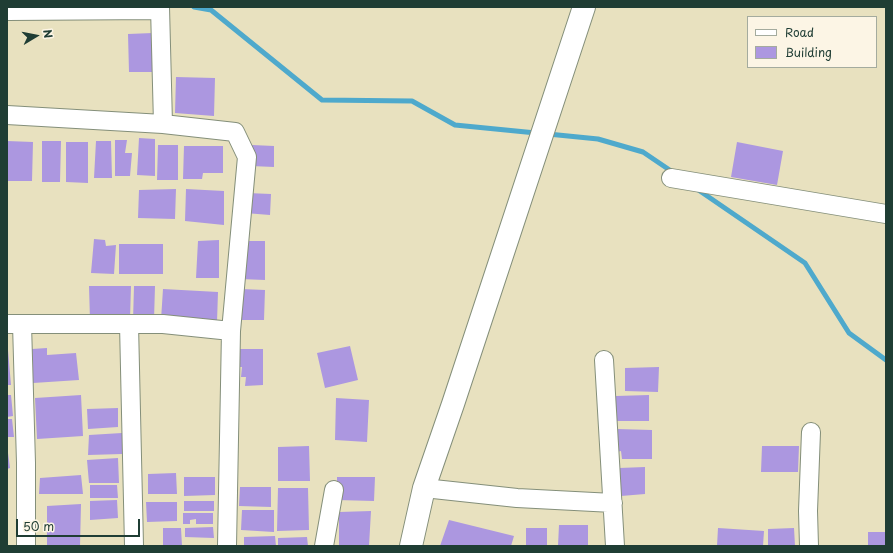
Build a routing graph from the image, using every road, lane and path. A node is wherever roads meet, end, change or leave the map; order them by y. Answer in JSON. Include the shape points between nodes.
{"nodes":[{"id":1,"x":584,"y":7,"type":"edge"},
{"id":2,"x":160,"y":9,"type":"edge"},
{"id":3,"x":7,"y":11,"type":"edge"},
{"id":4,"x":7,"y":115,"type":"edge"},
{"id":5,"x":163,"y":124,"type":"junction"},
{"id":6,"x":671,"y":178,"type":"dead end"},
{"id":7,"x":886,"y":214,"type":"edge"},
{"id":8,"x":15,"y":324,"type":"edge"},
{"id":9,"x":130,"y":324,"type":"junction"},
{"id":10,"x":231,"y":331,"type":"junction"},
{"id":11,"x":604,"y":360,"type":"dead end"},
{"id":12,"x":811,"y":432,"type":"dead end"},
{"id":13,"x":424,"y":488,"type":"junction"},
{"id":14,"x":334,"y":490,"type":"dead end"},
{"id":15,"x":613,"y":503,"type":"junction"},
{"id":16,"x":26,"y":546,"type":"edge"},
{"id":17,"x":134,"y":546,"type":"edge"},
{"id":18,"x":227,"y":546,"type":"edge"},
{"id":19,"x":324,"y":546,"type":"edge"},
{"id":20,"x":411,"y":546,"type":"edge"},
{"id":21,"x":615,"y":546,"type":"edge"},
{"id":22,"x":809,"y":546,"type":"edge"}],
"edges":[{"from":1,"to":13,"type":"street"},
{"from":2,"to":3,"type":"street"},
{"from":2,"to":5,"type":"street"},
{"from":4,"to":5,"type":"street"},
{"from":5,"to":10,"type":"street","via":[[235,132],[247,157]]},
{"from":6,"to":7,"type":"street"},
{"from":8,"to":9,"type":"street"},
{"from":8,"to":16,"type":"street","via":[[26,463]]},
{"from":9,"to":10,"type":"street","via":[[163,324]]},
{"from":9,"to":17,"type":"street"},
{"from":10,"to":18,"type":"street"},
{"from":11,"to":15,"type":"street"},
{"from":12,"to":22,"type":"street"},
{"from":13,"to":15,"type":"street","via":[[517,498]]},
{"from":13,"to":20,"type":"street"},
{"from":14,"to":19,"type":"street"},
{"from":15,"to":21,"type":"street"}]}
